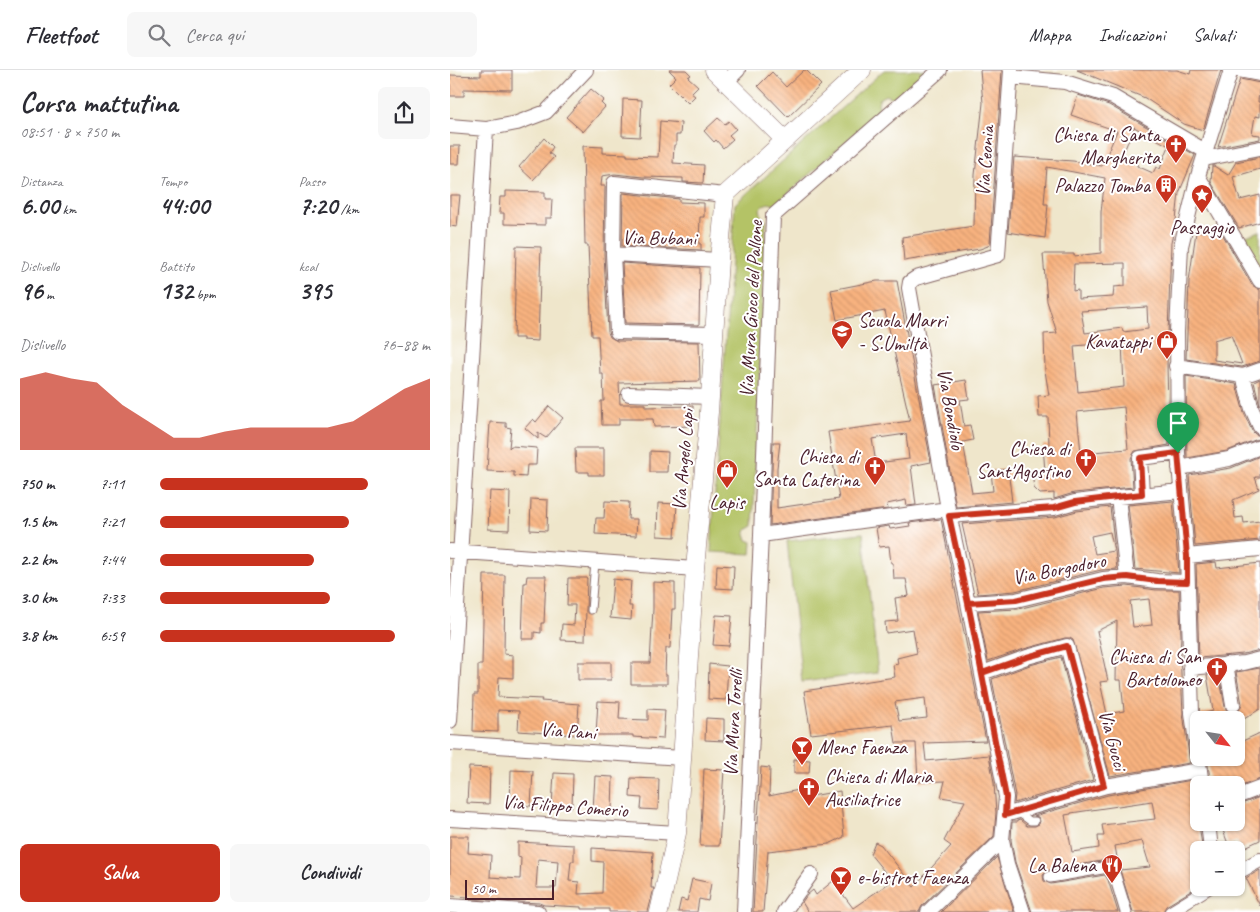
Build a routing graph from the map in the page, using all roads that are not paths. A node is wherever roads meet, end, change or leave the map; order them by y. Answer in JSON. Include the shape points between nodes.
{"nodes":[{"id":1,"x":586,"y":70,"type":"edge"},
{"id":2,"x":862,"y":70,"type":"edge"},
{"id":3,"x":940,"y":70,"type":"edge"},
{"id":4,"x":1231,"y":70,"type":"edge"},
{"id":5,"x":1239,"y":70,"type":"edge"},
{"id":6,"x":1011,"y":73,"type":"edge"},
{"id":7,"x":726,"y":74,"type":"edge"},
{"id":8,"x":1260,"y":74,"type":"edge"},
{"id":9,"x":450,"y":126,"type":"edge"},
{"id":10,"x":486,"y":129,"type":"junction"},
{"id":11,"x":785,"y":140,"type":"junction"},
{"id":12,"x":1260,"y":148,"type":"edge"},
{"id":13,"x":1204,"y":155,"type":"junction"},
{"id":14,"x":1198,"y":176,"type":"junction"},
{"id":15,"x":724,"y":195,"type":"junction"},
{"id":16,"x":613,"y":254,"type":"junction"},
{"id":17,"x":998,"y":255,"type":"joint"},
{"id":18,"x":719,"y":260,"type":"junction"},
{"id":19,"x":1260,"y":281,"type":"edge"},
{"id":20,"x":715,"y":334,"type":"junction"},
{"id":21,"x":1176,"y":366,"type":"junction"},
{"id":22,"x":1260,"y":370,"type":"edge"},
{"id":23,"x":1243,"y":376,"type":"junction"},
{"id":24,"x":629,"y":394,"type":"dead end"},
{"id":25,"x":710,"y":397,"type":"junction"},
{"id":26,"x":1260,"y":427,"type":"edge"},
{"id":27,"x":1260,"y":447,"type":"edge"},
{"id":28,"x":1178,"y":453,"type":"junction"},
{"id":29,"x":1179,"y":468,"type":"junction"},
{"id":30,"x":1181,"y":491,"type":"junction"},
{"id":31,"x":1142,"y":494,"type":"junction"},
{"id":32,"x":1118,"y":497,"type":"junction"},
{"id":33,"x":949,"y":512,"type":"junction"},
{"id":34,"x":761,"y":535,"type":"junction"},
{"id":35,"x":1260,"y":549,"type":"edge"},
{"id":36,"x":455,"y":551,"type":"edge"},
{"id":37,"x":1187,"y":556,"type":"junction"},
{"id":38,"x":595,"y":562,"type":"junction"},
{"id":39,"x":695,"y":569,"type":"junction"},
{"id":40,"x":1127,"y":577,"type":"junction"},
{"id":41,"x":1187,"y":582,"type":"junction"},
{"id":42,"x":968,"y":603,"type":"junction"},
{"id":43,"x":591,"y":610,"type":"dead end"},
{"id":44,"x":1260,"y":659,"type":"edge"},
{"id":45,"x":1226,"y":664,"type":"junction"},
{"id":46,"x":1190,"y":668,"type":"junction"},
{"id":47,"x":982,"y":673,"type":"junction"},
{"id":48,"x":1234,"y":705,"type":"dead end"},
{"id":49,"x":450,"y":721,"type":"edge"},
{"id":50,"x":450,"y":743,"type":"edge"},
{"id":51,"x":682,"y":758,"type":"junction"},
{"id":52,"x":1200,"y":770,"type":"junction"},
{"id":53,"x":1201,"y":776,"type":"edge"},
{"id":54,"x":1104,"y":786,"type":"junction"},
{"id":55,"x":1260,"y":788,"type":"edge"},
{"id":56,"x":1245,"y":794,"type":"edge"},
{"id":57,"x":1011,"y":813,"type":"junction"},
{"id":58,"x":450,"y":819,"type":"edge"},
{"id":59,"x":1035,"y":821,"type":"dead end"},
{"id":60,"x":677,"y":833,"type":"junction"},
{"id":61,"x":1002,"y":840,"type":"junction"},
{"id":62,"x":1260,"y":860,"type":"edge"},
{"id":63,"x":1245,"y":868,"type":"edge"},
{"id":64,"x":811,"y":874,"type":"dead end"},
{"id":65,"x":1050,"y":877,"type":"dead end"},
{"id":66,"x":1196,"y":896,"type":"edge"},
{"id":67,"x":450,"y":906,"type":"edge"},
{"id":68,"x":538,"y":912,"type":"edge"},
{"id":69,"x":659,"y":912,"type":"edge"},
{"id":70,"x":744,"y":912,"type":"edge"},
{"id":71,"x":784,"y":912,"type":"edge"},
{"id":72,"x":928,"y":912,"type":"edge"},
{"id":73,"x":1023,"y":912,"type":"edge"},
{"id":74,"x":1126,"y":912,"type":"edge"},
{"id":75,"x":1170,"y":912,"type":"edge"}],
"edges":[{"from":1,"to":10,"type":"street","via":[[546,112],[517,123]]},
{"from":2,"to":11,"type":"street"},
{"from":3,"to":34,"type":"street","name":"Via Mura Gioco del Pallone","via":[[773,216]]},
{"from":4,"to":13,"type":"street"},
{"from":5,"to":8,"type":"street"},
{"from":6,"to":13,"type":"street","via":[[1065,82],[1113,97]]},
{"from":6,"to":17,"type":"street","name":"Via Ceonia"},
{"from":7,"to":11,"type":"street"},
{"from":9,"to":10,"type":"street"},
{"from":10,"to":36,"type":"street"},
{"from":11,"to":15,"type":"street"},
{"from":12,"to":13,"type":"street"},
{"from":13,"to":14,"type":"street"},
{"from":14,"to":19,"type":"street"},
{"from":14,"to":21,"type":"street","via":[[1181,246]]},
{"from":15,"to":16,"type":"street","via":[[614,183]]},
{"from":15,"to":18,"type":"street","name":"Via Angelo Lapi"},
{"from":16,"to":18,"type":"street","name":"Via Bubani"},
{"from":16,"to":20,"type":"street","name":"Via Bubani","via":[[617,332]]},
{"from":17,"to":33,"type":"street","name":"Via Bondiolo","via":[[910,282]]},
{"from":18,"to":20,"type":"street","name":"Via Angelo Lapi"},
{"from":20,"to":25,"type":"street","name":"Via Angelo Lapi"},
{"from":21,"to":23,"type":"street"},
{"from":21,"to":28,"type":"street"},
{"from":22,"to":23,"type":"street"},
{"from":23,"to":26,"type":"street"},
{"from":24,"to":25,"type":"street"},
{"from":25,"to":39,"type":"street","name":"Via Angelo Lapi"},
{"from":27,"to":29,"type":"street","via":[[1229,459]]},
{"from":28,"to":29,"type":"street"},
{"from":28,"to":31,"type":"street","via":[[1140,458]]},
{"from":29,"to":30,"type":"street"},
{"from":30,"to":31,"type":"street"},
{"from":30,"to":37,"type":"street"},
{"from":31,"to":32,"type":"street"},
{"from":32,"to":33,"type":"street","via":[[1054,508]]},
{"from":32,"to":40,"type":"street"},
{"from":33,"to":34,"type":"street"},
{"from":33,"to":42,"type":"street","name":"Via Bondiolo"},
{"from":34,"to":70,"type":"street","name":"Via Mura Torelli"},
{"from":35,"to":37,"type":"street"},
{"from":36,"to":38,"type":"street"},
{"from":36,"to":49,"type":"street"},
{"from":37,"to":41,"type":"street"},
{"from":38,"to":39,"type":"street"},
{"from":38,"to":43,"type":"lane"},
{"from":39,"to":51,"type":"street","name":"Via Angelo Lapi"},
{"from":40,"to":41,"type":"street","name":"Via Borgodoro"},
{"from":40,"to":42,"type":"street","name":"Via Borgodoro","via":[[1103,579],[1016,600]]},
{"from":41,"to":46,"type":"street"},
{"from":42,"to":47,"type":"street","name":"Via Bondiolo"},
{"from":44,"to":45,"type":"street"},
{"from":45,"to":46,"type":"street"},
{"from":45,"to":48,"type":"street"},
{"from":46,"to":52,"type":"street"},
{"from":47,"to":54,"type":"street","name":"Via Gucci","via":[[1067,646]]},
{"from":47,"to":57,"type":"street","name":"Via Bondiolo"},
{"from":50,"to":51,"type":"street","name":"Via Pani"},
{"from":51,"to":60,"type":"street","name":"Via Angelo Lapi"},
{"from":52,"to":53,"type":"street"},
{"from":52,"to":54,"type":"street"},
{"from":54,"to":57,"type":"street"},
{"from":55,"to":56,"type":"street"},
{"from":57,"to":59,"type":"lane"},
{"from":57,"to":61,"type":"street","name":"Via Bondiolo"},
{"from":58,"to":60,"type":"street","name":"Via Filippo Comerio"},
{"from":60,"to":69,"type":"street","name":"Via Angelo Lapi"},
{"from":61,"to":72,"type":"street"},
{"from":61,"to":73,"type":"street","name":"Via Bondiolo"},
{"from":62,"to":63,"type":"street"},
{"from":64,"to":71,"type":"street"},
{"from":65,"to":74,"type":"street","via":[[1108,867],[1115,876]]},
{"from":66,"to":75,"type":"street"},
{"from":67,"to":68,"type":"street"}]}
